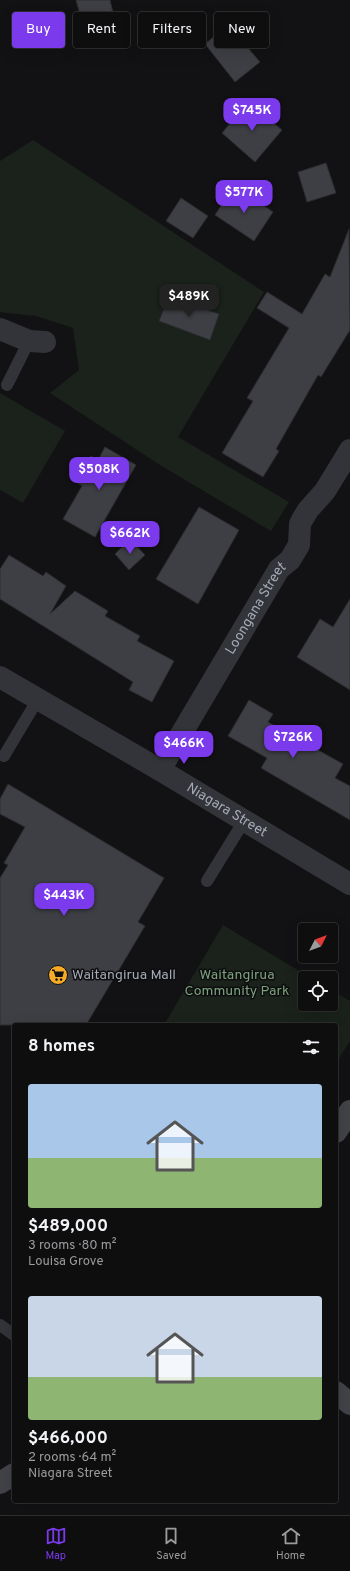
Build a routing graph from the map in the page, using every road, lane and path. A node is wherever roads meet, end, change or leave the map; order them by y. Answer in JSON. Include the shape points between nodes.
{"nodes":[{"id":1,"x":0,"y":328,"type":"edge"},
{"id":2,"x":37,"y":341,"type":"joint"},
{"id":3,"x":7,"y":385,"type":"dead end"},
{"id":4,"x":350,"y":450,"type":"edge"},
{"id":5,"x":0,"y":677,"type":"edge"},
{"id":6,"x":38,"y":699,"type":"junction"},
{"id":7,"x":4,"y":756,"type":"dead end"},
{"id":8,"x":160,"y":770,"type":"junction"},
{"id":9,"x":244,"y":821,"type":"junction"},
{"id":10,"x":207,"y":881,"type":"dead end"},
{"id":11,"x":350,"y":884,"type":"edge"},
{"id":12,"x":350,"y":1111,"type":"edge"},
{"id":13,"x":338,"y":1129,"type":"edge"},
{"id":14,"x":0,"y":1325,"type":"edge"},
{"id":15,"x":12,"y":1334,"type":"edge"},
{"id":16,"x":338,"y":1394,"type":"edge"},
{"id":17,"x":350,"y":1404,"type":"edge"},
{"id":18,"x":12,"y":1475,"type":"edge"},
{"id":19,"x":0,"y":1483,"type":"edge"}],
"edges":[{"from":1,"to":2,"type":"street"},
{"from":2,"to":3,"type":"lane"},
{"from":4,"to":8,"type":"street","name":"Loongana Street","via":[[326,491],[305,515],[300,524],[299,545],[290,560],[279,569]]},
{"from":5,"to":6,"type":"street","name":"Niagara Street"},
{"from":6,"to":7,"type":"lane"},
{"from":6,"to":8,"type":"street","name":"Niagara Street"},
{"from":8,"to":9,"type":"street","name":"Niagara Street"},
{"from":9,"to":10,"type":"lane"},
{"from":9,"to":11,"type":"street","name":"Niagara Street"},
{"from":12,"to":13,"type":"main road"},
{"from":14,"to":15,"type":"lane"},
{"from":16,"to":17,"type":"main road"},
{"from":18,"to":19,"type":"main road"}]}
